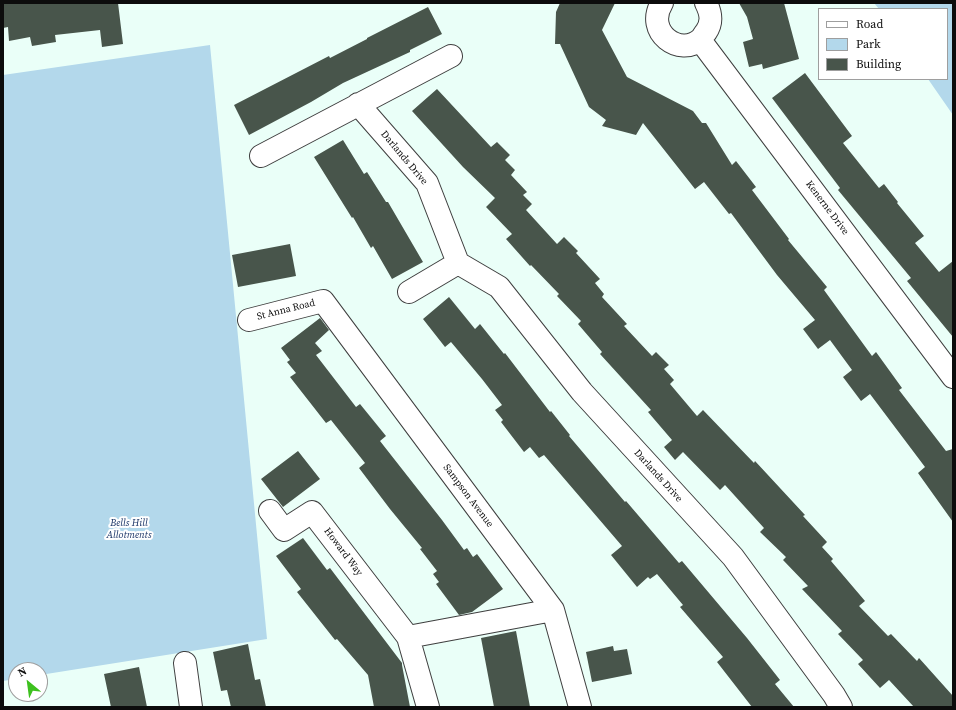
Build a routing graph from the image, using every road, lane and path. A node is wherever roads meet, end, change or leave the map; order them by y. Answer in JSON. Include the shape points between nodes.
{"nodes":[{"id":1,"x":662,"y":3,"type":"edge"},
{"id":2,"x":706,"y":3,"type":"edge"},
{"id":3,"x":700,"y":40,"type":"junction"},
{"id":4,"x":451,"y":56,"type":"dead end"},
{"id":5,"x":358,"y":104,"type":"junction"},
{"id":6,"x":260,"y":156,"type":"dead end"},
{"id":7,"x":458,"y":263,"type":"junction"},
{"id":8,"x":409,"y":292,"type":"dead end"},
{"id":9,"x":323,"y":301,"type":"joint"},
{"id":10,"x":249,"y":320,"type":"dead end"},
{"id":11,"x":953,"y":377,"type":"edge"},
{"id":12,"x":270,"y":510,"type":"dead end"},
{"id":13,"x":553,"y":610,"type":"junction"},
{"id":14,"x":408,"y":637,"type":"junction"},
{"id":15,"x":185,"y":663,"type":"dead end"},
{"id":16,"x":191,"y":707,"type":"edge"},
{"id":17,"x":428,"y":707,"type":"edge"},
{"id":18,"x":580,"y":707,"type":"edge"},
{"id":19,"x":841,"y":707,"type":"edge"}],
"edges":[{"from":1,"to":3,"type":"street","via":[[657,17],[658,27],[669,42],[689,45]]},
{"from":2,"to":3,"type":"street","via":[[711,18],[709,27]]},
{"from":3,"to":11,"type":"street","name":"Kenerne Drive"},
{"from":4,"to":5,"type":"street"},
{"from":5,"to":6,"type":"street"},
{"from":5,"to":7,"type":"street","name":"Darlands Drive","via":[[427,183]]},
{"from":7,"to":8,"type":"street"},
{"from":7,"to":19,"type":"street","name":"Darlands Drive","via":[[499,287],[582,392],[732,557]]},
{"from":9,"to":10,"type":"street","name":"St Anna Road"},
{"from":9,"to":13,"type":"street","name":"Sampson Avenue"},
{"from":12,"to":14,"type":"street","name":"Howard Way","via":[[284,530],[312,512]]},
{"from":13,"to":14,"type":"street"},
{"from":13,"to":18,"type":"street","name":"Sampson Avenue"},
{"from":14,"to":17,"type":"street","name":"Howard Way"},
{"from":15,"to":16,"type":"street"}]}
